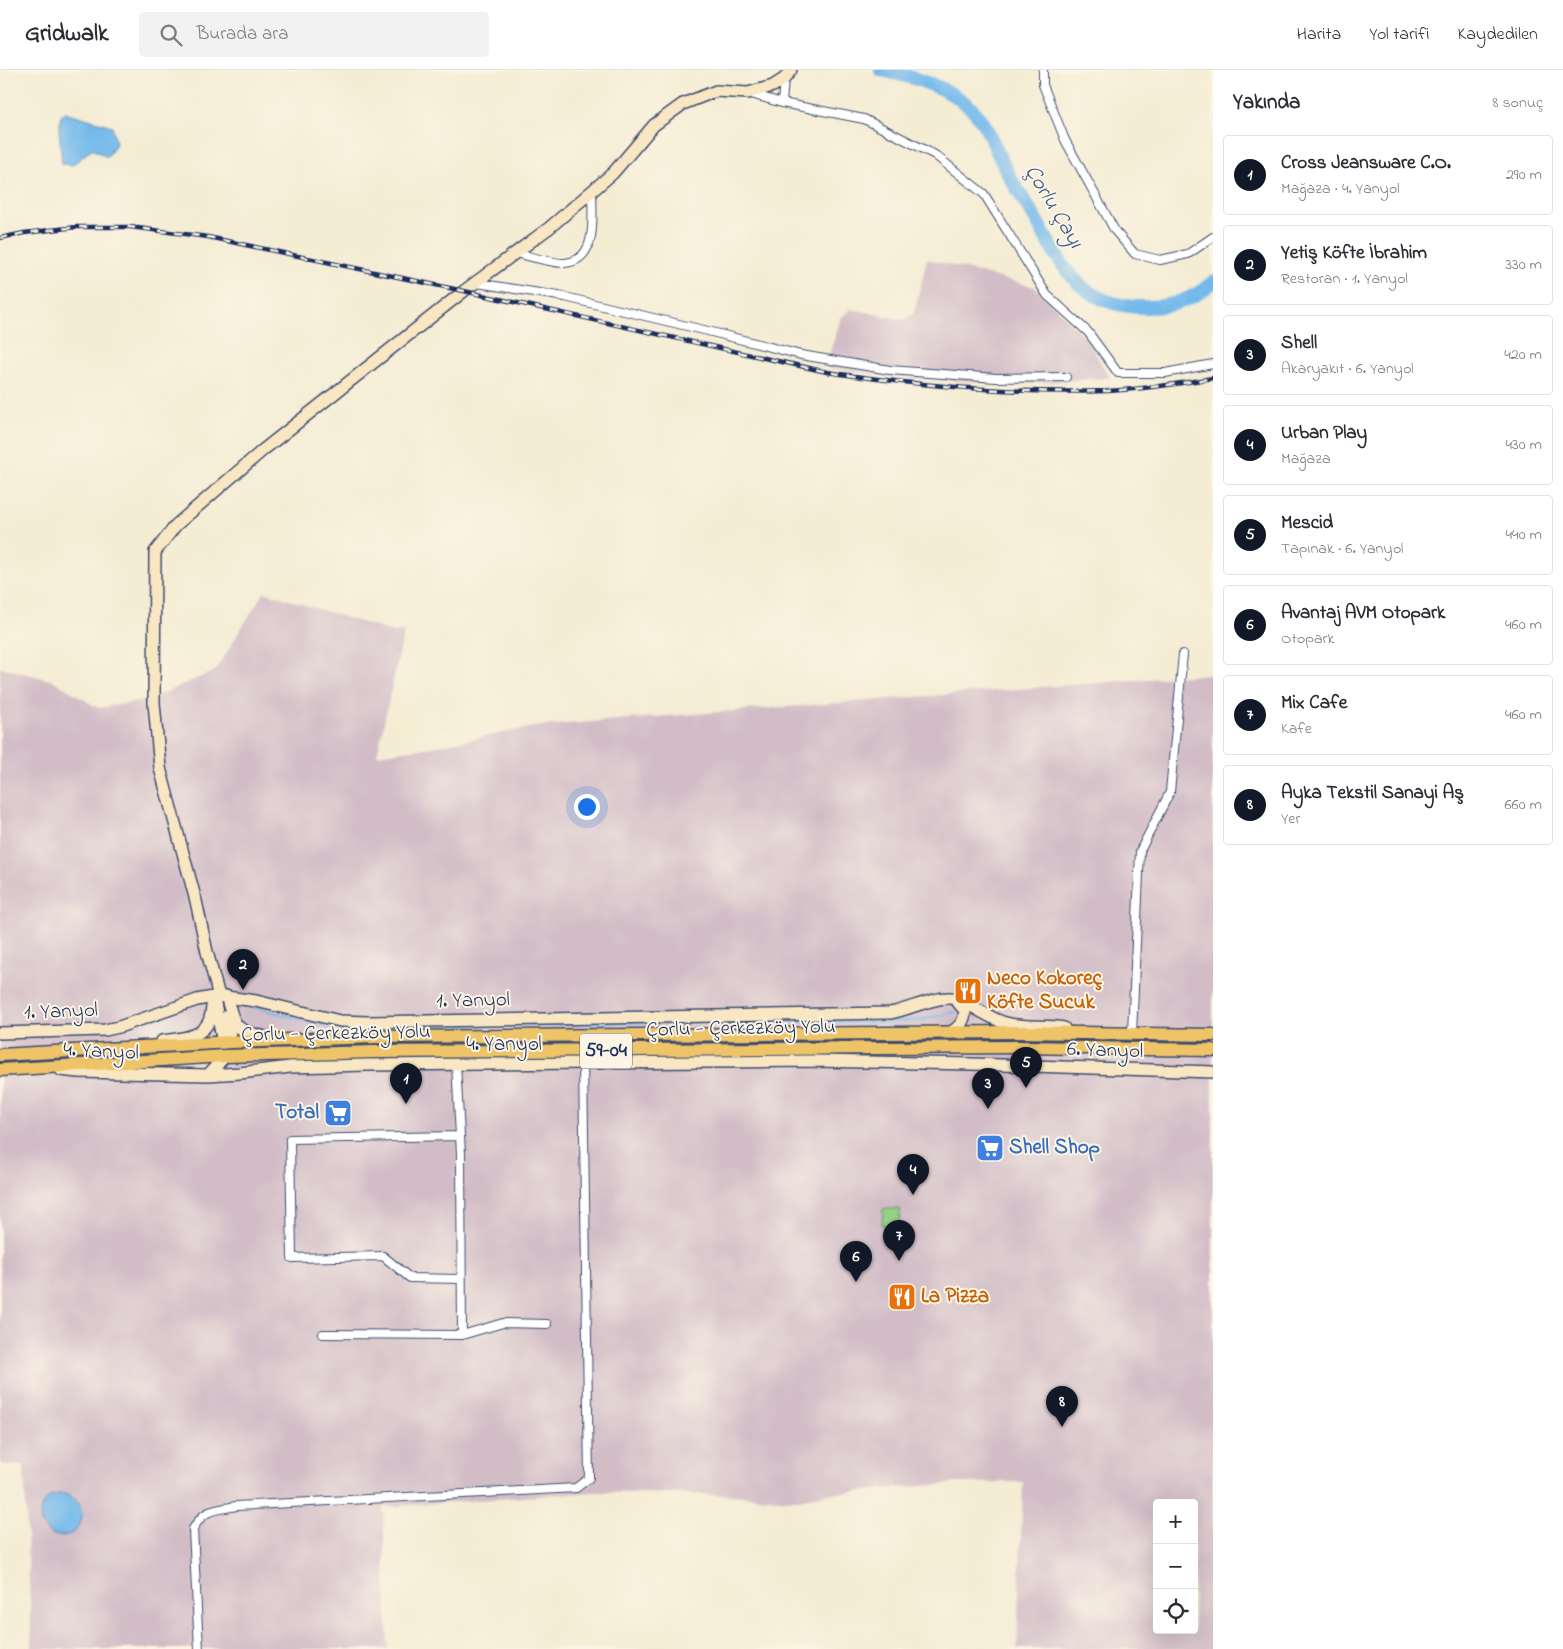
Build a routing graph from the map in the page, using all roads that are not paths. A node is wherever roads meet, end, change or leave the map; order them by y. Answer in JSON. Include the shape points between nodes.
{"nodes":[{"id":1,"x":1043,"y":70,"type":"edge"},
{"id":2,"x":788,"y":74,"type":"edge"},
{"id":3,"x":748,"y":93,"type":"junction"},
{"id":4,"x":782,"y":103,"type":"junction"},
{"id":5,"x":592,"y":191,"type":"junction"},
{"id":6,"x":1213,"y":237,"type":"edge"},
{"id":7,"x":516,"y":253,"type":"junction"},
{"id":8,"x":477,"y":283,"type":"junction"},
{"id":9,"x":1213,"y":364,"type":"edge"},
{"id":10,"x":1066,"y":377,"type":"dead end"},
{"id":11,"x":1183,"y":654,"type":"dead end"},
{"id":12,"x":220,"y":996,"type":"junction"},
{"id":13,"x":953,"y":998,"type":"junction"},
{"id":14,"x":0,"y":1034,"type":"edge"},
{"id":15,"x":950,"y":1034,"type":"junction"},
{"id":16,"x":1090,"y":1034,"type":"junction"},
{"id":17,"x":1132,"y":1034,"type":"junction"},
{"id":18,"x":1213,"y":1036,"type":"edge"},
{"id":19,"x":283,"y":1041,"type":"junction"},
{"id":20,"x":227,"y":1043,"type":"junction"},
{"id":21,"x":143,"y":1048,"type":"junction"},
{"id":22,"x":828,"y":1049,"type":"junction"},
{"id":23,"x":1213,"y":1050,"type":"edge"},
{"id":24,"x":0,"y":1055,"type":"edge"},
{"id":25,"x":225,"y":1056,"type":"junction"},
{"id":26,"x":250,"y":1056,"type":"junction"},
{"id":27,"x":905,"y":1062,"type":"junction"},
{"id":28,"x":583,"y":1063,"type":"junction"},
{"id":29,"x":456,"y":1064,"type":"junction"},
{"id":30,"x":290,"y":1067,"type":"junction"},
{"id":31,"x":45,"y":1068,"type":"junction"},
{"id":32,"x":0,"y":1070,"type":"edge"},
{"id":33,"x":1213,"y":1072,"type":"edge"},
{"id":34,"x":208,"y":1075,"type":"junction"},
{"id":35,"x":460,"y":1136,"type":"junction"},
{"id":36,"x":461,"y":1279,"type":"junction"},
{"id":37,"x":547,"y":1324,"type":"dead end"},
{"id":38,"x":323,"y":1334,"type":"dead end"},
{"id":39,"x":462,"y":1334,"type":"junction"},
{"id":40,"x":199,"y":1649,"type":"edge"}],
"edges":[{"from":1,"to":6,"type":"street","via":[[1043,85],[1065,140],[1114,231],[1134,254],[1160,260],[1188,254]]},
{"from":2,"to":3,"type":"main road","via":[[774,86]]},
{"from":2,"to":4,"type":"street"},
{"from":3,"to":4,"type":"street"},
{"from":3,"to":5,"type":"main road","via":[[716,91],[683,104],[654,125],[613,173]]},
{"from":4,"to":9,"type":"street","via":[[864,119],[935,155],[984,194],[1047,294],[1088,332],[1118,373],[1165,373]]},
{"from":5,"to":7,"type":"main road"},
{"from":5,"to":7,"type":"street","via":[[590,244],[579,259],[565,263]]},
{"from":7,"to":8,"type":"main road"},
{"from":8,"to":10,"type":"street","via":[[565,297],[801,355],[890,370],[996,378]]},
{"from":8,"to":12,"type":"main road","via":[[263,450],[176,525],[155,552],[154,703],[160,768]]},
{"from":11,"to":17,"type":"street","via":[[1170,792],[1140,851]]},
{"from":12,"to":13,"type":"main road","name":"1. Yanyol","via":[[340,1021],[368,1022],[890,1013]]},
{"from":12,"to":14,"type":"main road","name":"1. Yanyol","via":[[196,1000],[105,1030]]},
{"from":12,"to":19,"type":"main road","via":[[242,1031]]},
{"from":12,"to":20,"type":"main road"},
{"from":12,"to":21,"type":"main road","via":[[200,1032]]},
{"from":13,"to":15,"type":"main road","via":[[963,1006],[965,1016]]},
{"from":13,"to":16,"type":"main road","via":[[1006,1023],[1057,1027]]},
{"from":15,"to":16,"type":"main road","name":"Çorlu - Çerkezköy Yolu","number":"59-04"},
{"from":15,"to":19,"type":"main road","name":"Çorlu - Çerkezköy Yolu","number":"59-04","via":[[375,1037]]},
{"from":16,"to":17,"type":"main road","name":"Çorlu - Çerkezköy Yolu","number":"59-04"},
{"from":17,"to":18,"type":"main road","name":"Çorlu - Çerkezköy Yolu","number":"59-04"},
{"from":19,"to":20,"type":"main road","name":"Çorlu - Çerkezköy Yolu","number":"59-04"},
{"from":20,"to":21,"type":"main road","name":"Çorlu - Çerkezköy Yolu","number":"59-04"},
{"from":20,"to":25,"type":"main road"},
{"from":21,"to":24,"type":"main road","name":"Çorlu - Çerkezköy Yolu","number":"59-04"},
{"from":22,"to":23,"type":"main road","name":"Çorlu - Çerkezköy Yolu","number":"59-04"},
{"from":22,"to":26,"type":"main road","name":"Çorlu - Çerkezköy Yolu","number":"59-04"},
{"from":22,"to":27,"type":"main road"},
{"from":25,"to":26,"type":"main road","name":"Çorlu - Çerkezköy Yolu","number":"59-04"},
{"from":25,"to":31,"type":"main road","name":"Çorlu - Çerkezköy Yolu","number":"59-04"},
{"from":25,"to":34,"type":"main road"},
{"from":26,"to":30,"type":"main road","via":[[275,1066]]},
{"from":27,"to":28,"type":"main road","name":"4. Yanyol"},
{"from":27,"to":33,"type":"main road","name":"6. Yanyol"},
{"from":28,"to":29,"type":"main road","name":"4. Yanyol"},
{"from":28,"to":40,"type":"street","via":[[589,1478],[576,1488],[241,1506],[208,1512],[200,1517],[193,1529]]},
{"from":29,"to":30,"type":"main road","name":"4. Yanyol"},
{"from":29,"to":35,"type":"street"},
{"from":30,"to":34,"type":"main road","name":"4. Yanyol"},
{"from":31,"to":32,"type":"main road","name":"Çorlu - Çerkezköy Yolu","number":"59-04"},
{"from":31,"to":34,"type":"main road","name":"4. Yanyol","via":[[78,1072]]},
{"from":35,"to":36,"type":"street"},
{"from":35,"to":36,"type":"street","via":[[290,1139],[292,1258],[383,1256],[410,1278]]},
{"from":36,"to":39,"type":"street"},
{"from":37,"to":39,"type":"street","via":[[503,1323]]},
{"from":38,"to":39,"type":"street"}]}
